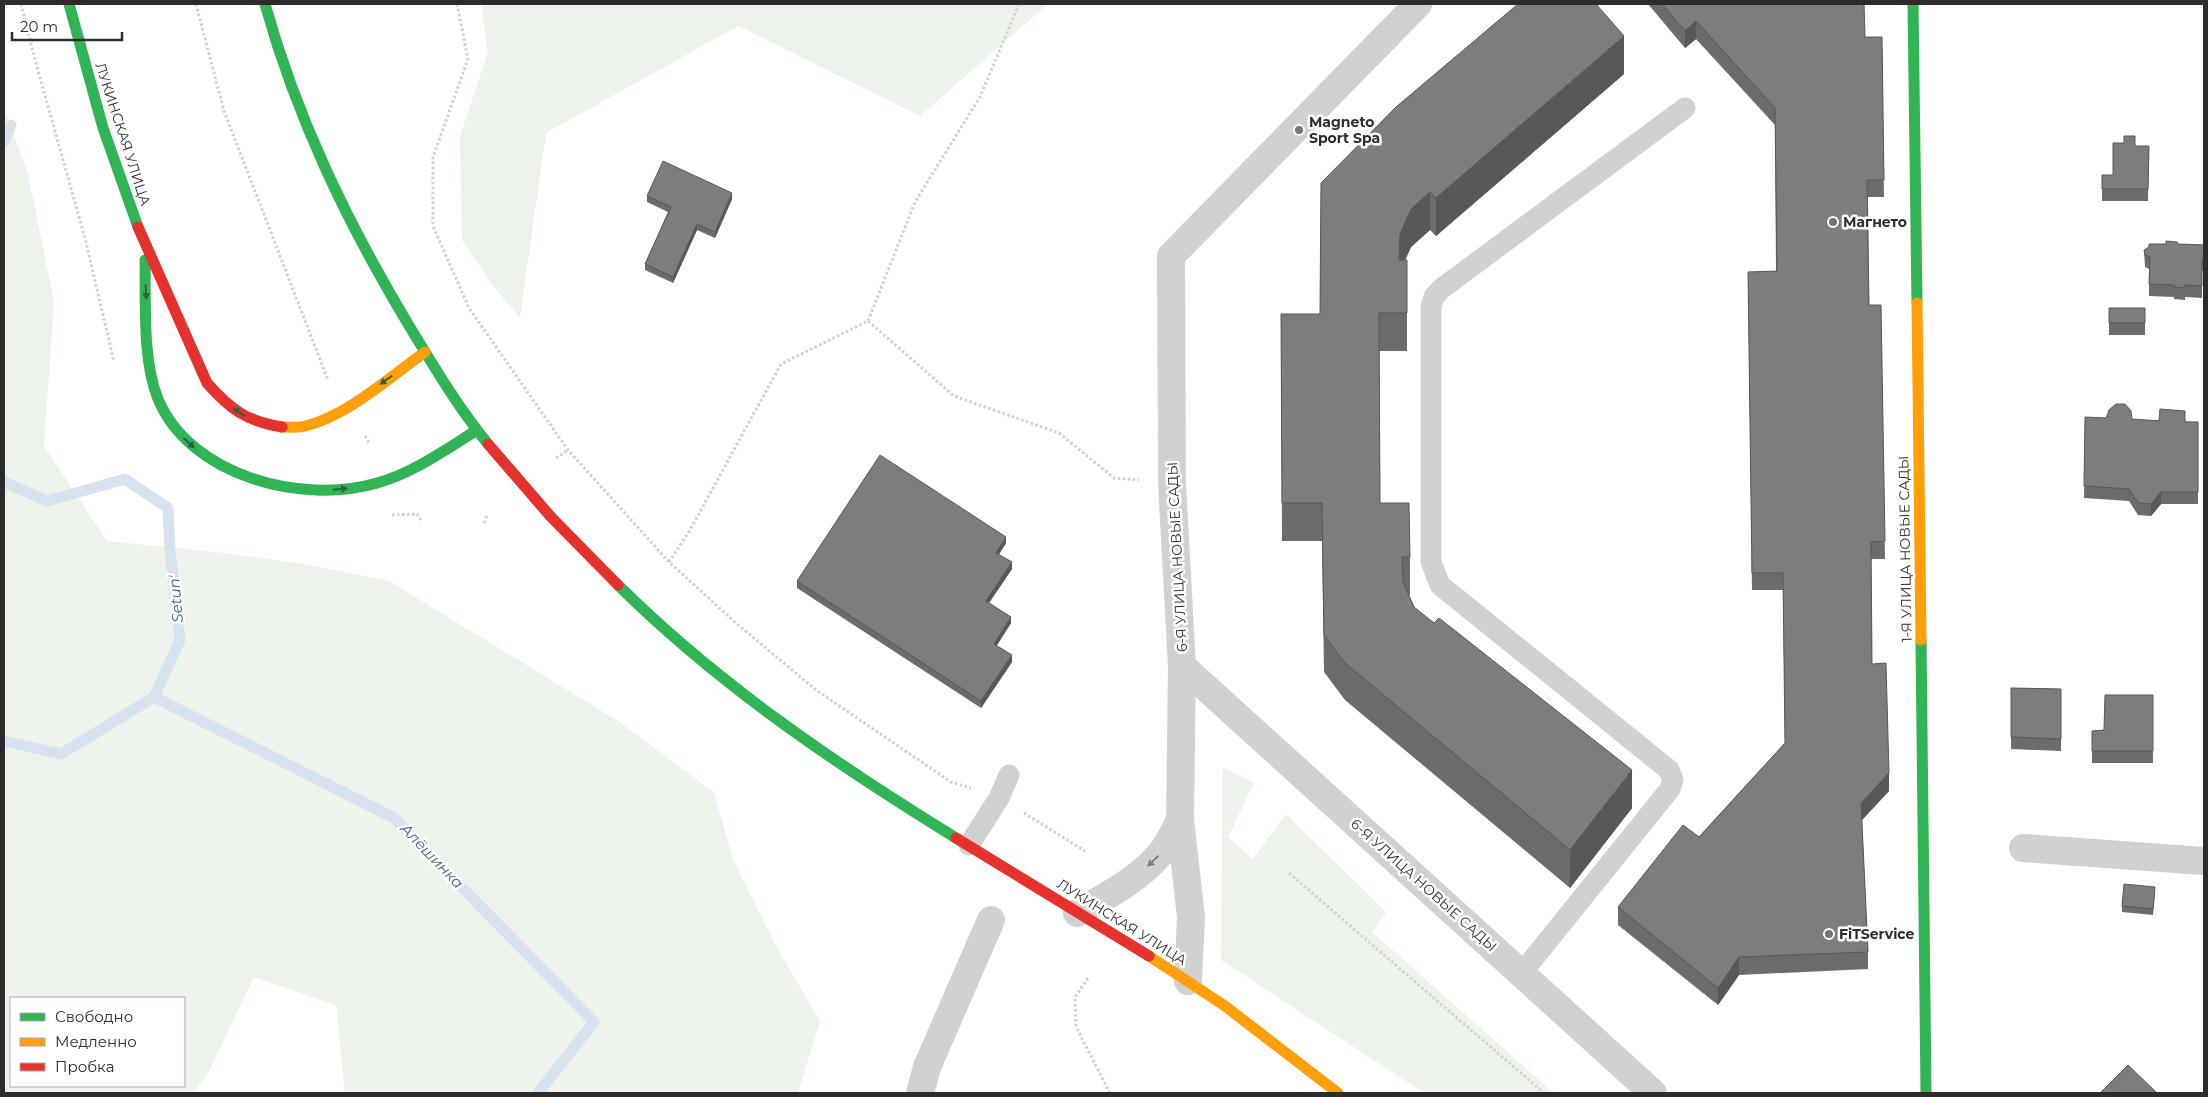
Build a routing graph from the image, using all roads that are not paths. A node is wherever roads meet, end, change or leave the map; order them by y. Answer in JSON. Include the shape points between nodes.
{"nodes":[{"id":1,"x":69,"y":4,"type":"edge"},
{"id":2,"x":265,"y":4,"type":"edge"},
{"id":3,"x":1418,"y":4,"type":"edge"},
{"id":4,"x":1913,"y":4,"type":"edge"},
{"id":5,"x":1685,"y":108,"type":"dead end"},
{"id":6,"x":144,"y":244,"type":"junction"},
{"id":7,"x":425,"y":352,"type":"junction"},
{"id":8,"x":477,"y":430,"type":"junction"},
{"id":9,"x":1182,"y":666,"type":"junction"},
{"id":10,"x":1009,"y":774,"type":"dead end"},
{"id":11,"x":1180,"y":820,"type":"junction"},
{"id":12,"x":968,"y":845,"type":"junction"},
{"id":13,"x":2023,"y":848,"type":"dead end"},
{"id":14,"x":2204,"y":860,"type":"edge"},
{"id":15,"x":1077,"y":913,"type":"junction"},
{"id":16,"x":991,"y":920,"type":"dead end"},
{"id":17,"x":1521,"y":974,"type":"junction"},
{"id":18,"x":1188,"y":981,"type":"junction"},
{"id":19,"x":920,"y":1093,"type":"edge"},
{"id":20,"x":1338,"y":1093,"type":"edge"},
{"id":21,"x":1653,"y":1093,"type":"edge"},
{"id":22,"x":1926,"y":1093,"type":"edge"}],
"edges":[{"from":1,"to":6,"type":"street","name":"ЛУКИНСКАЯ УЛИЦА","via":[[103,128]]},
{"from":2,"to":7,"type":"street","name":"ЛУКИНСКАЯ УЛИЦА","via":[[285,75],[338,203]]},
{"from":3,"to":9,"type":"street","name":"6-Я УЛИЦА НОВЫЕ САДЫ","via":[[1171,256],[1172,484]]},
{"from":4,"to":22,"type":"street","name":"1-Я УЛИЦА НОВЫЕ САДЫ"},
{"from":5,"to":17,"type":"lane","via":[[1441,289],[1431,307],[1431,562],[1440,585],[1669,770],[1673,780],[1670,789]]},
{"from":7,"to":6,"type":"street","name":"ЛУКИНСКАЯ УЛИЦА","one_way":true,"via":[[347,408],[322,421],[303,426],[264,424],[224,402],[207,383]]},
{"from":6,"to":8,"type":"street","name":"ЛУКИНСКАЯ УЛИЦА","one_way":true,"via":[[150,375],[169,422],[208,459],[258,480],[290,488],[318,491],[363,487],[429,460]]},
{"from":7,"to":8,"type":"street","name":"ЛУКИНСКАЯ УЛИЦА"},
{"from":8,"to":12,"type":"street","name":"ЛУКИНСКАЯ УЛИЦА","via":[[569,536],[628,597],[732,686],[880,790]]},
{"from":9,"to":11,"type":"street"},
{"from":9,"to":17,"type":"street","name":"6-Я УЛИЦА НОВЫЕ САДЫ"},
{"from":10,"to":12,"type":"lane","via":[[999,798]]},
{"from":11,"to":15,"type":"street","one_way":true,"via":[[1161,853],[1148,866]]},
{"from":11,"to":18,"type":"street","via":[[1191,918]]},
{"from":12,"to":15,"type":"street","name":"ЛУКИНСКАЯ УЛИЦА"},
{"from":13,"to":14,"type":"street"},
{"from":15,"to":18,"type":"street","name":"ЛУКИНСКАЯ УЛИЦА"},
{"from":16,"to":19,"type":"street","via":[[927,1067]]},
{"from":17,"to":21,"type":"street","name":"6-Я УЛИЦА НОВЫЕ САДЫ"},
{"from":18,"to":20,"type":"street","name":"ЛУКИНСКАЯ УЛИЦА"}]}
